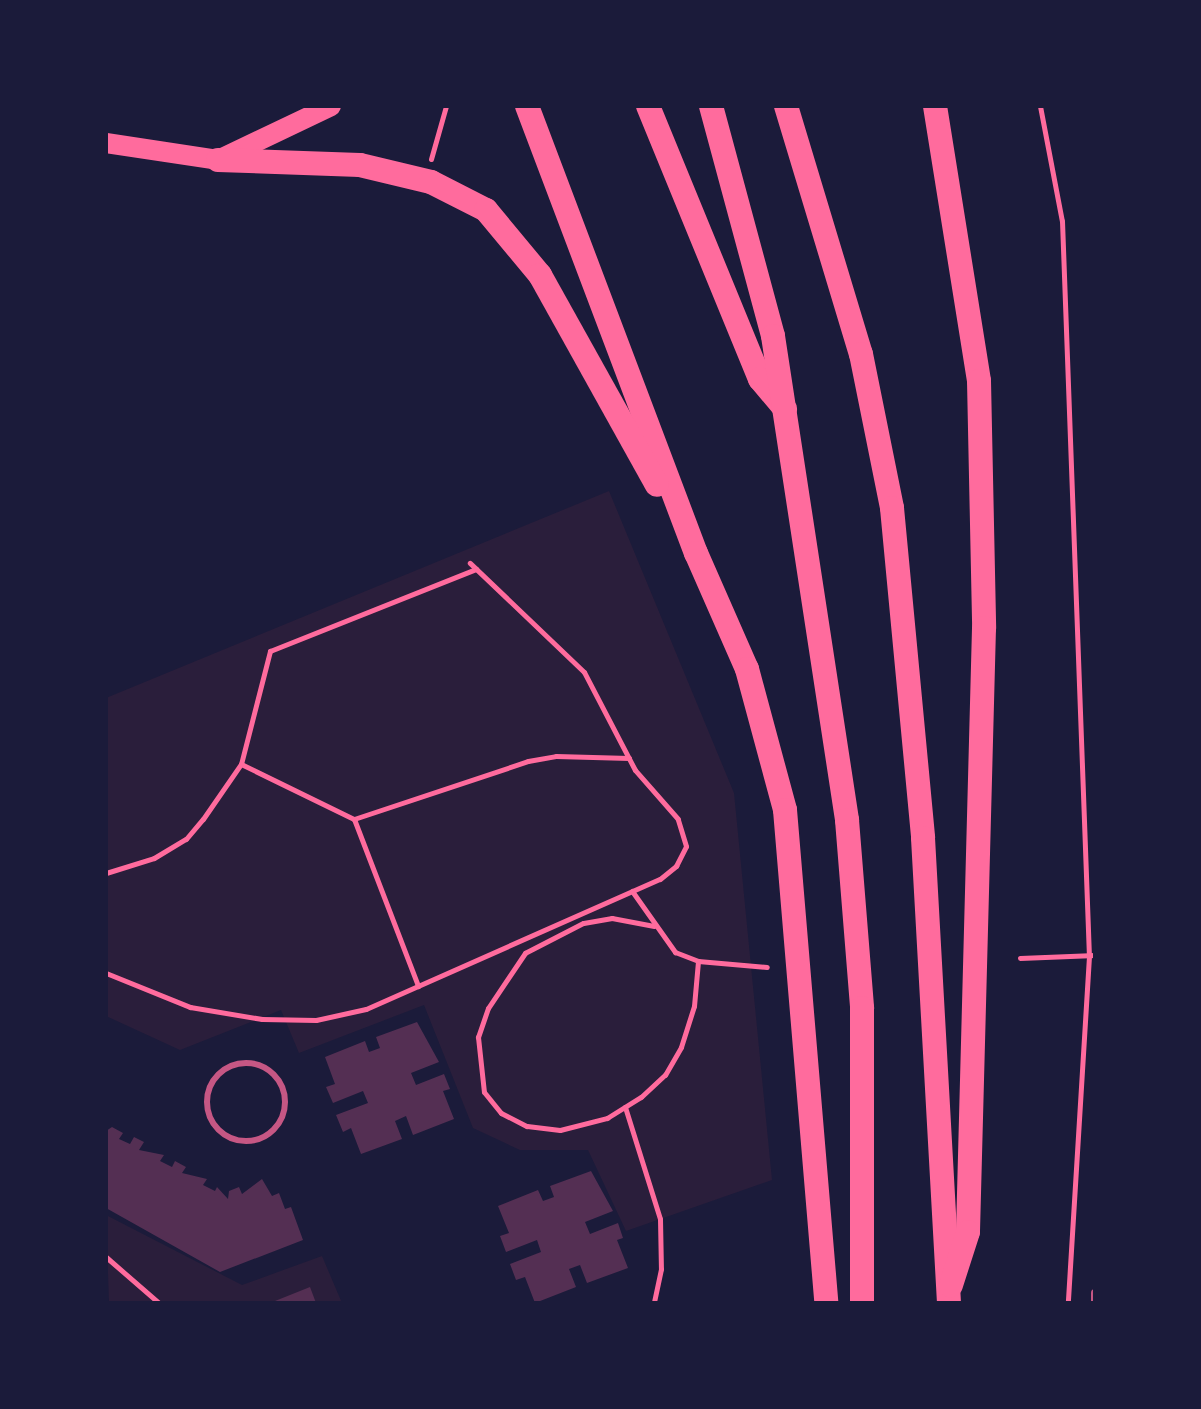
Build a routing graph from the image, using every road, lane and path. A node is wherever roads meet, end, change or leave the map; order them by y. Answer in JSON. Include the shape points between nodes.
{"nodes":[{"id":1,"x":331,"y":106,"type":"edge"},
{"id":2,"x":446,"y":106,"type":"edge"},
{"id":3,"x":527,"y":106,"type":"edge"},
{"id":4,"x":648,"y":106,"type":"edge"},
{"id":5,"x":711,"y":106,"type":"edge"},
{"id":6,"x":786,"y":106,"type":"edge"},
{"id":7,"x":935,"y":106,"type":"edge"},
{"id":8,"x":1040,"y":106,"type":"edge"},
{"id":9,"x":106,"y":143,"type":"edge"},
{"id":10,"x":218,"y":160,"type":"junction"},
{"id":11,"x":425,"y":180,"type":"junction"},
{"id":12,"x":786,"y":410,"type":"junction"},
{"id":13,"x":696,"y":553,"type":"junction"},
{"id":14,"x":470,"y":563,"type":"dead end"},
{"id":15,"x":477,"y":569,"type":"junction"},
{"id":16,"x":629,"y":758,"type":"junction"},
{"id":17,"x":241,"y":764,"type":"junction"},
{"id":18,"x":354,"y":819,"type":"junction"},
{"id":19,"x":106,"y":873,"type":"edge"},
{"id":20,"x":632,"y":891,"type":"junction"},
{"id":21,"x":654,"y":926,"type":"junction"},
{"id":22,"x":1092,"y":956,"type":"edge"},
{"id":23,"x":1020,"y":958,"type":"dead end"},
{"id":24,"x":698,"y":961,"type":"junction"},
{"id":25,"x":767,"y":967,"type":"dead end"},
{"id":26,"x":106,"y":973,"type":"edge"},
{"id":27,"x":418,"y":986,"type":"junction"},
{"id":28,"x":207,"y":1099,"type":"joint"},
{"id":29,"x":625,"y":1107,"type":"junction"},
{"id":30,"x":106,"y":1257,"type":"edge"},
{"id":31,"x":1095,"y":1293,"type":"edge"},
{"id":32,"x":948,"y":1297,"type":"edge"},
{"id":33,"x":159,"y":1303,"type":"edge"},
{"id":34,"x":654,"y":1303,"type":"edge"},
{"id":35,"x":826,"y":1303,"type":"edge"},
{"id":36,"x":862,"y":1303,"type":"edge"},
{"id":37,"x":1068,"y":1303,"type":"edge"},
{"id":38,"x":1095,"y":1303,"type":"edge"}],
"edges":[{"from":1,"to":10,"type":"main road"},
{"from":2,"to":11,"type":"path"},
{"from":3,"to":13,"type":"highway"},
{"from":4,"to":12,"type":"highway","via":[[760,379]]},
{"from":5,"to":12,"type":"highway","via":[[769,322]]},
{"from":6,"to":32,"type":"highway","via":[[861,354],[892,508],[923,838],[928,1006]]},
{"from":7,"to":32,"type":"highway","via":[[979,381],[984,628],[968,1232]]},
{"from":8,"to":22,"type":"path","via":[[1062,221]]},
{"from":9,"to":10,"type":"main road"},
{"from":10,"to":11,"type":"highway","via":[[360,165]]},
{"from":11,"to":13,"type":"highway","via":[[486,210],[523,249]]},
{"from":12,"to":36,"type":"highway","via":[[847,820],[862,1008]]},
{"from":13,"to":35,"type":"highway","via":[[747,669],[785,810]]},
{"from":14,"to":15,"type":"path"},
{"from":15,"to":16,"type":"path","via":[[584,672]]},
{"from":15,"to":17,"type":"path","via":[[270,651]]},
{"from":16,"to":18,"type":"path","via":[[556,756],[528,761]]},
{"from":16,"to":20,"type":"path","via":[[678,819],[686,846],[676,866]]},
{"from":17,"to":18,"type":"path"},
{"from":17,"to":19,"type":"path","via":[[186,839],[154,858]]},
{"from":18,"to":27,"type":"path"},
{"from":20,"to":21,"type":"path"},
{"from":20,"to":27,"type":"path"},
{"from":21,"to":24,"type":"path","via":[[675,952]]},
{"from":21,"to":29,"type":"path","via":[[612,918],[550,937],[525,953],[504,981],[478,1037],[484,1092],[501,1113],[527,1126],[560,1130]]},
{"from":22,"to":23,"type":"path"},
{"from":22,"to":37,"type":"path"},
{"from":24,"to":25,"type":"path"},
{"from":24,"to":29,"type":"path","via":[[694,1006],[681,1047],[665,1075]]},
{"from":26,"to":27,"type":"path","via":[[190,1007],[262,1019],[316,1020],[366,1009]]},
{"from":28,"to":28,"type":"lane","via":[[220,1072],[249,1063],[276,1076],[285,1105],[271,1132],[242,1141],[216,1127]]},
{"from":29,"to":34,"type":"path","via":[[660,1219],[661,1269]]},
{"from":30,"to":33,"type":"path"},
{"from":31,"to":38,"type":"street"}]}
